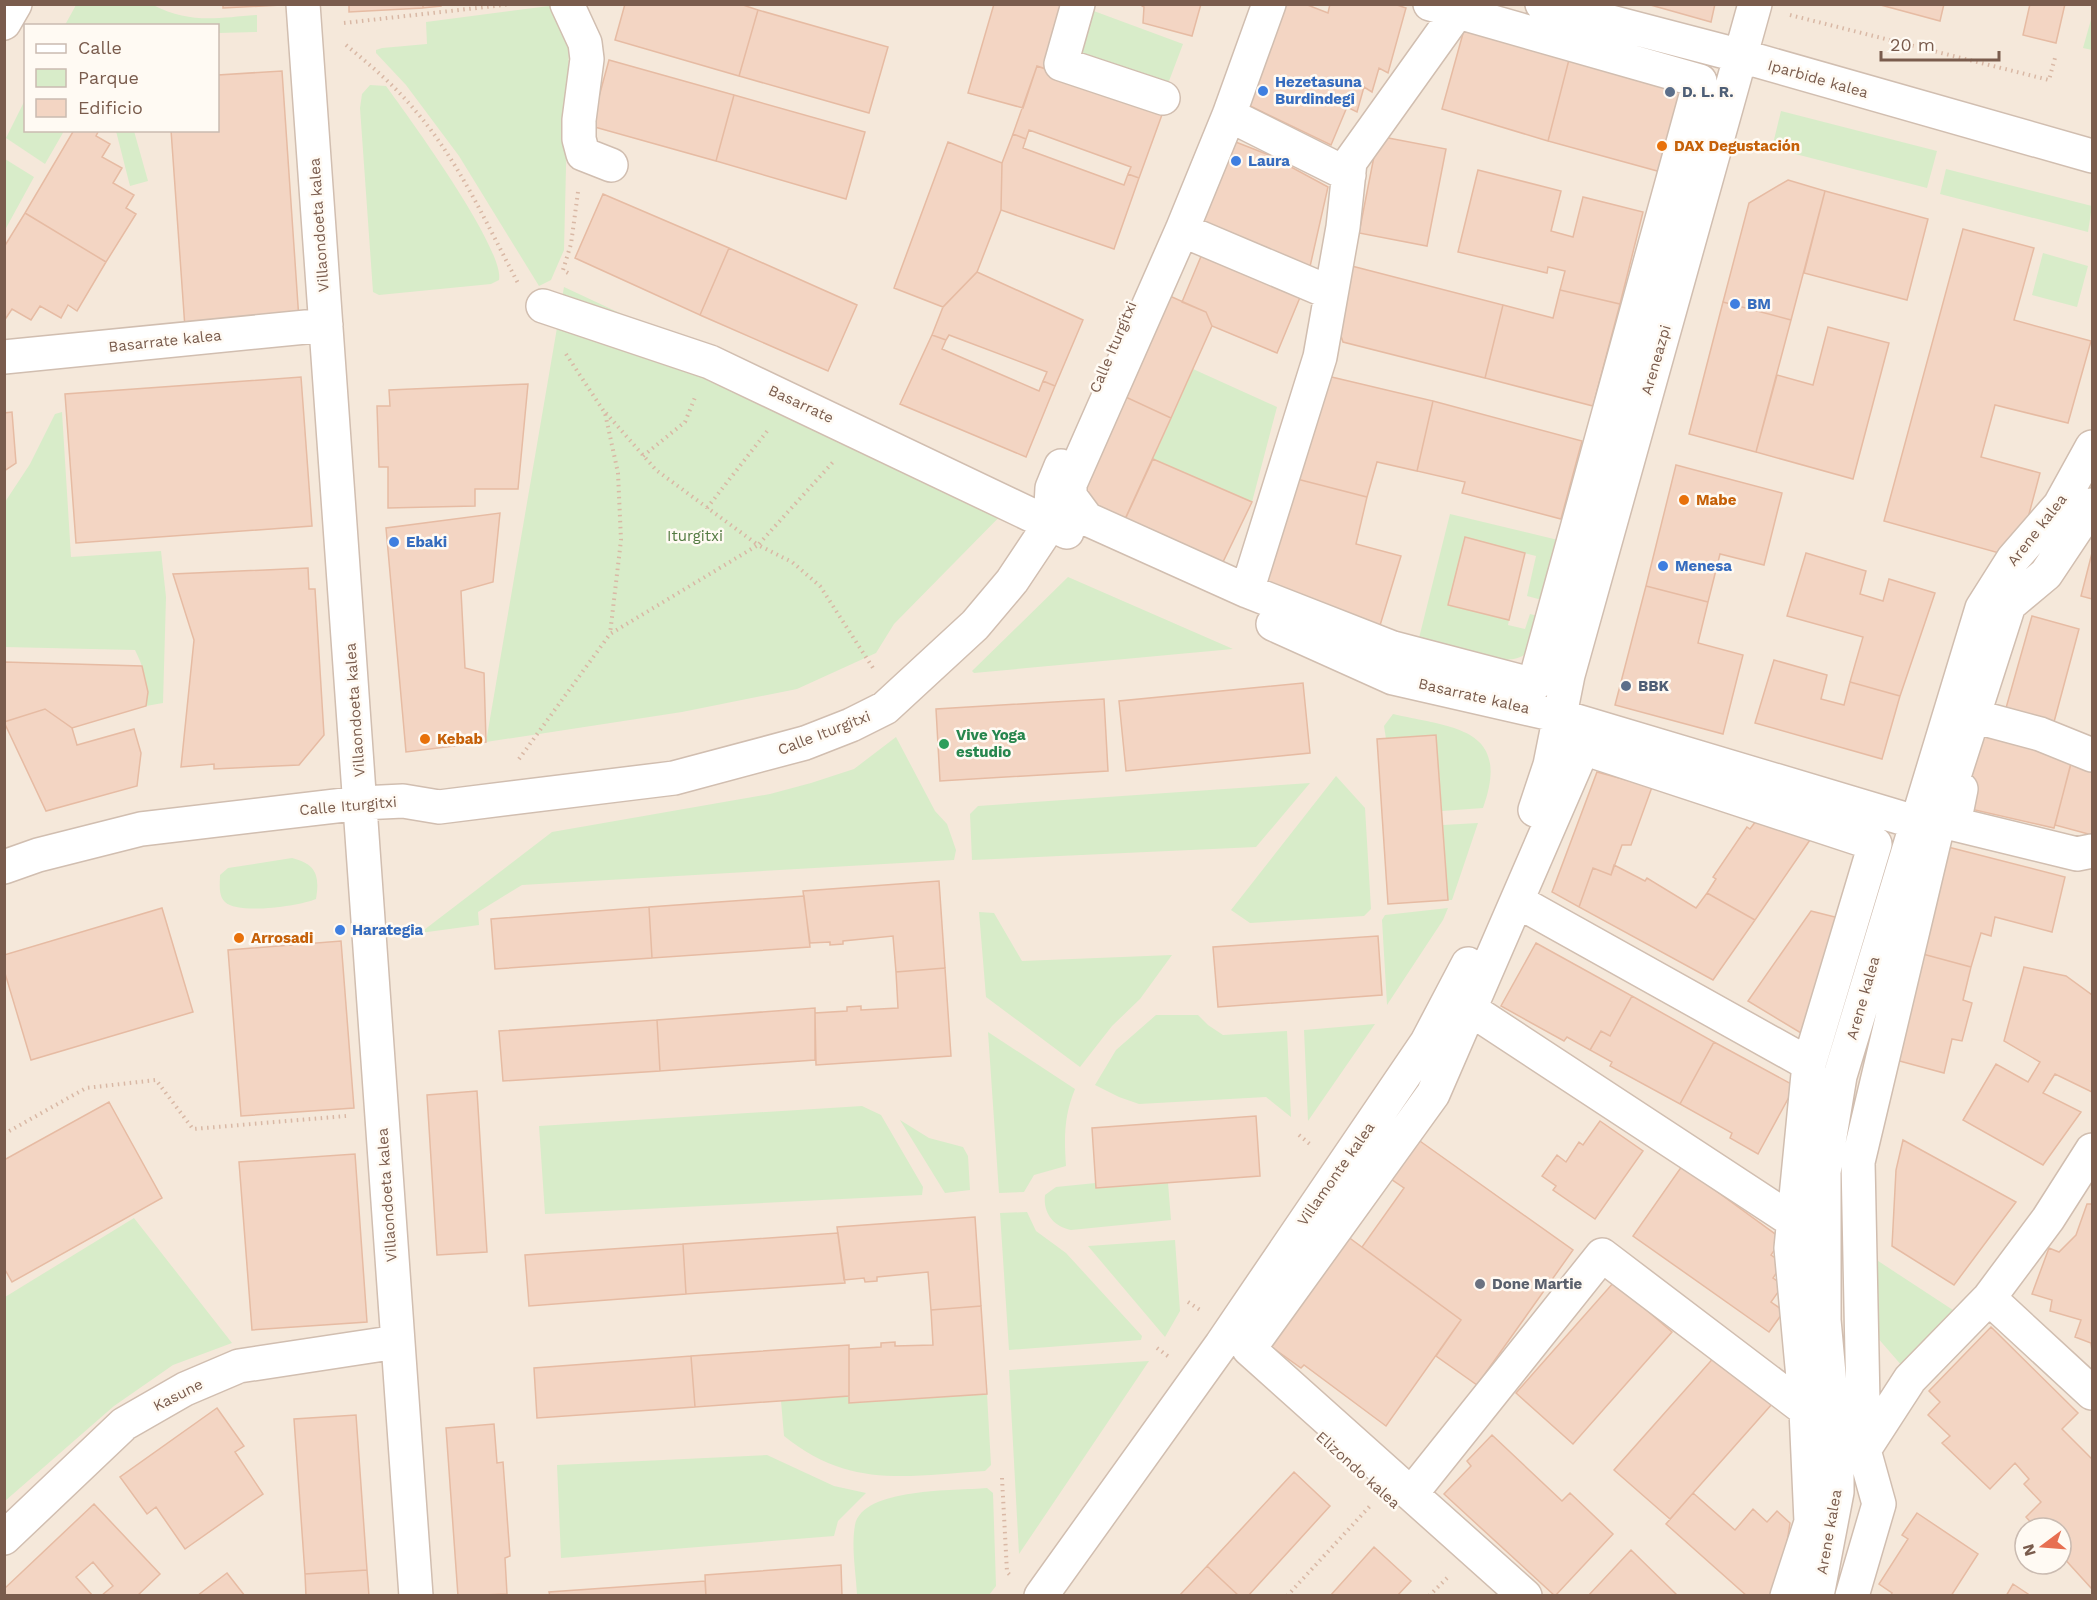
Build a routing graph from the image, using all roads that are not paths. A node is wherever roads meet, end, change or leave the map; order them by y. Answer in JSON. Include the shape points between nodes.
{"nodes":[{"id":1,"x":303,"y":4,"type":"edge"},
{"id":2,"x":567,"y":4,"type":"edge"},
{"id":3,"x":1078,"y":4,"type":"edge"},
{"id":4,"x":1247,"y":4,"type":"edge"},
{"id":5,"x":1269,"y":4,"type":"edge"},
{"id":6,"x":1542,"y":4,"type":"edge"},
{"id":7,"x":1755,"y":4,"type":"edge"},
{"id":8,"x":1444,"y":8,"type":"edge"},
{"id":9,"x":1741,"y":56,"type":"junction"},
{"id":10,"x":1163,"y":99,"type":"dead end"},
{"id":11,"x":1228,"y":115,"type":"junction"},
{"id":12,"x":2092,"y":156,"type":"edge"},
{"id":13,"x":597,"y":160,"type":"road end"},
{"id":14,"x":1349,"y":175,"type":"junction"},
{"id":15,"x":1182,"y":230,"type":"junction"},
{"id":16,"x":1331,"y":293,"type":"junction"},
{"id":17,"x":543,"y":306,"type":"dead end"},
{"id":18,"x":326,"y":325,"type":"junction"},
{"id":19,"x":4,"y":357,"type":"edge"},
{"id":20,"x":2092,"y":447,"type":"edge"},
{"id":21,"x":2092,"y":505,"type":"edge"},
{"id":22,"x":1050,"y":524,"type":"junction"},
{"id":23,"x":1247,"y":591,"type":"junction"},
{"id":24,"x":1560,"y":716,"type":"junction"},
{"id":25,"x":1973,"y":716,"type":"junction"},
{"id":26,"x":2092,"y":755,"type":"edge"},
{"id":27,"x":361,"y":803,"type":"junction"},
{"id":28,"x":1915,"y":822,"type":"junction"},
{"id":29,"x":2092,"y":851,"type":"edge"},
{"id":30,"x":4,"y":867,"type":"edge"},
{"id":31,"x":1517,"y":901,"type":"junction"},
{"id":32,"x":1470,"y":1009,"type":"junction"},
{"id":33,"x":1809,"y":1064,"type":"junction"},
{"id":34,"x":2092,"y":1150,"type":"edge"},
{"id":35,"x":1793,"y":1221,"type":"junction"},
{"id":36,"x":1989,"y":1298,"type":"junction"},
{"id":37,"x":397,"y":1342,"type":"junction"},
{"id":38,"x":1221,"y":1345,"type":"junction"},
{"id":39,"x":2092,"y":1393,"type":"edge"},
{"id":40,"x":1806,"y":1410,"type":"junction"},
{"id":41,"x":1864,"y":1450,"type":"junction"},
{"id":42,"x":1837,"y":1492,"type":"junction"},
{"id":43,"x":1397,"y":1493,"type":"junction"},
{"id":44,"x":4,"y":1538,"type":"edge"},
{"id":45,"x":416,"y":1596,"type":"edge"},
{"id":46,"x":1041,"y":1596,"type":"edge"},
{"id":47,"x":1496,"y":1596,"type":"edge"},
{"id":48,"x":1525,"y":1596,"type":"edge"},
{"id":49,"x":1788,"y":1596,"type":"edge"},
{"id":50,"x":1817,"y":1596,"type":"edge"},
{"id":51,"x":1852,"y":1596,"type":"edge"}],
"edges":[{"from":1,"to":18,"type":"street","name":"Villaondoeta kalea"},
{"from":2,"to":13,"type":"street","via":[[585,43],[587,59],[579,120]]},
{"from":3,"to":10,"type":"street","via":[[1061,64]]},
{"from":4,"to":22,"type":"street","name":"Calle Iturgitxi","via":[[1134,300],[1052,488]]},
{"from":5,"to":11,"type":"street"},
{"from":6,"to":9,"type":"street","name":"Iparbide kalea"},
{"from":7,"to":9,"type":"street","name":"Areneazpi"},
{"from":8,"to":14,"type":"street","via":[[1350,162]]},
{"from":8,"to":23,"type":"street","via":[[1700,81],[1534,685],[1393,648]]},
{"from":9,"to":12,"type":"street","name":"Iparbide kalea"},
{"from":9,"to":24,"type":"street","name":"Areneazpi","via":[[1568,675]]},
{"from":11,"to":14,"type":"street"},
{"from":11,"to":15,"type":"street"},
{"from":14,"to":16,"type":"street"},
{"from":15,"to":16,"type":"street"},
{"from":15,"to":23,"type":"street","via":[[1070,483],[1070,496],[1087,519]]},
{"from":16,"to":23,"type":"street","via":[[1320,357]]},
{"from":17,"to":22,"type":"street","name":"Basarrate","via":[[710,362]]},
{"from":18,"to":19,"type":"street","name":"Basarrate kalea"},
{"from":18,"to":27,"type":"street","name":"Villaondoeta kalea"},
{"from":20,"to":28,"type":"street","name":"Arene kalea","via":[[2060,504],[2013,559],[1982,608]]},
{"from":21,"to":25,"type":"street","via":[[2046,574],[2009,605]]},
{"from":22,"to":24,"type":"street","name":"Basarrate kalea","via":[[1392,678]]},
{"from":22,"to":27,"type":"street","name":"Calle Iturgitxi","via":[[1012,581],[975,625],[893,702],[852,725],[805,743],[674,778],[439,807],[403,801]]},
{"from":24,"to":28,"type":"street","name":"Basarrate kalea"},
{"from":24,"to":38,"type":"street","name":"Villamonte kalea","via":[[1550,765],[1511,882],[1427,1042]]},
{"from":25,"to":26,"type":"street","via":[[2040,734]]},
{"from":25,"to":29,"type":"street","via":[[1954,824],[2077,854]]},
{"from":25,"to":41,"type":"street","via":[[1937,829],[1858,1162]]},
{"from":27,"to":30,"type":"street","name":"Calle Iturgitxi","via":[[141,829]]},
{"from":27,"to":37,"type":"street","name":"Villaondoeta kalea"},
{"from":28,"to":42,"type":"street","name":"Arene kalea","via":[[1840,1076],[1824,1172],[1824,1320]]},
{"from":31,"to":32,"type":"street"},
{"from":31,"to":33,"type":"street"},
{"from":31,"to":33,"type":"street","via":[[1583,748],[1875,844]]},
{"from":32,"to":35,"type":"street"},
{"from":32,"to":43,"type":"street","via":[[1433,1094],[1249,1349]]},
{"from":33,"to":35,"type":"street"},
{"from":34,"to":36,"type":"street"},
{"from":35,"to":40,"type":"street","via":[[1791,1248]]},
{"from":36,"to":39,"type":"street"},
{"from":36,"to":41,"type":"street","via":[[1910,1379]]},
{"from":37,"to":44,"type":"street","name":"Kasune","via":[[239,1366],[185,1389],[124,1424]]},
{"from":37,"to":45,"type":"street","name":"Villaondoeta kalea"},
{"from":38,"to":43,"type":"street","name":"Elizondo kalea"},
{"from":38,"to":46,"type":"street","name":"Villamonte kalea"},
{"from":40,"to":43,"type":"street","via":[[1602,1255]]},
{"from":40,"to":49,"type":"street","via":[[1811,1522]]},
{"from":41,"to":42,"type":"street"},
{"from":41,"to":51,"type":"street","via":[[1879,1504]]},
{"from":42,"to":50,"type":"street","name":"Arene kalea"},
{"from":43,"to":47,"type":"street","name":"Elizondo kalea","via":[[1461,1564]]},
{"from":43,"to":48,"type":"street"}]}
